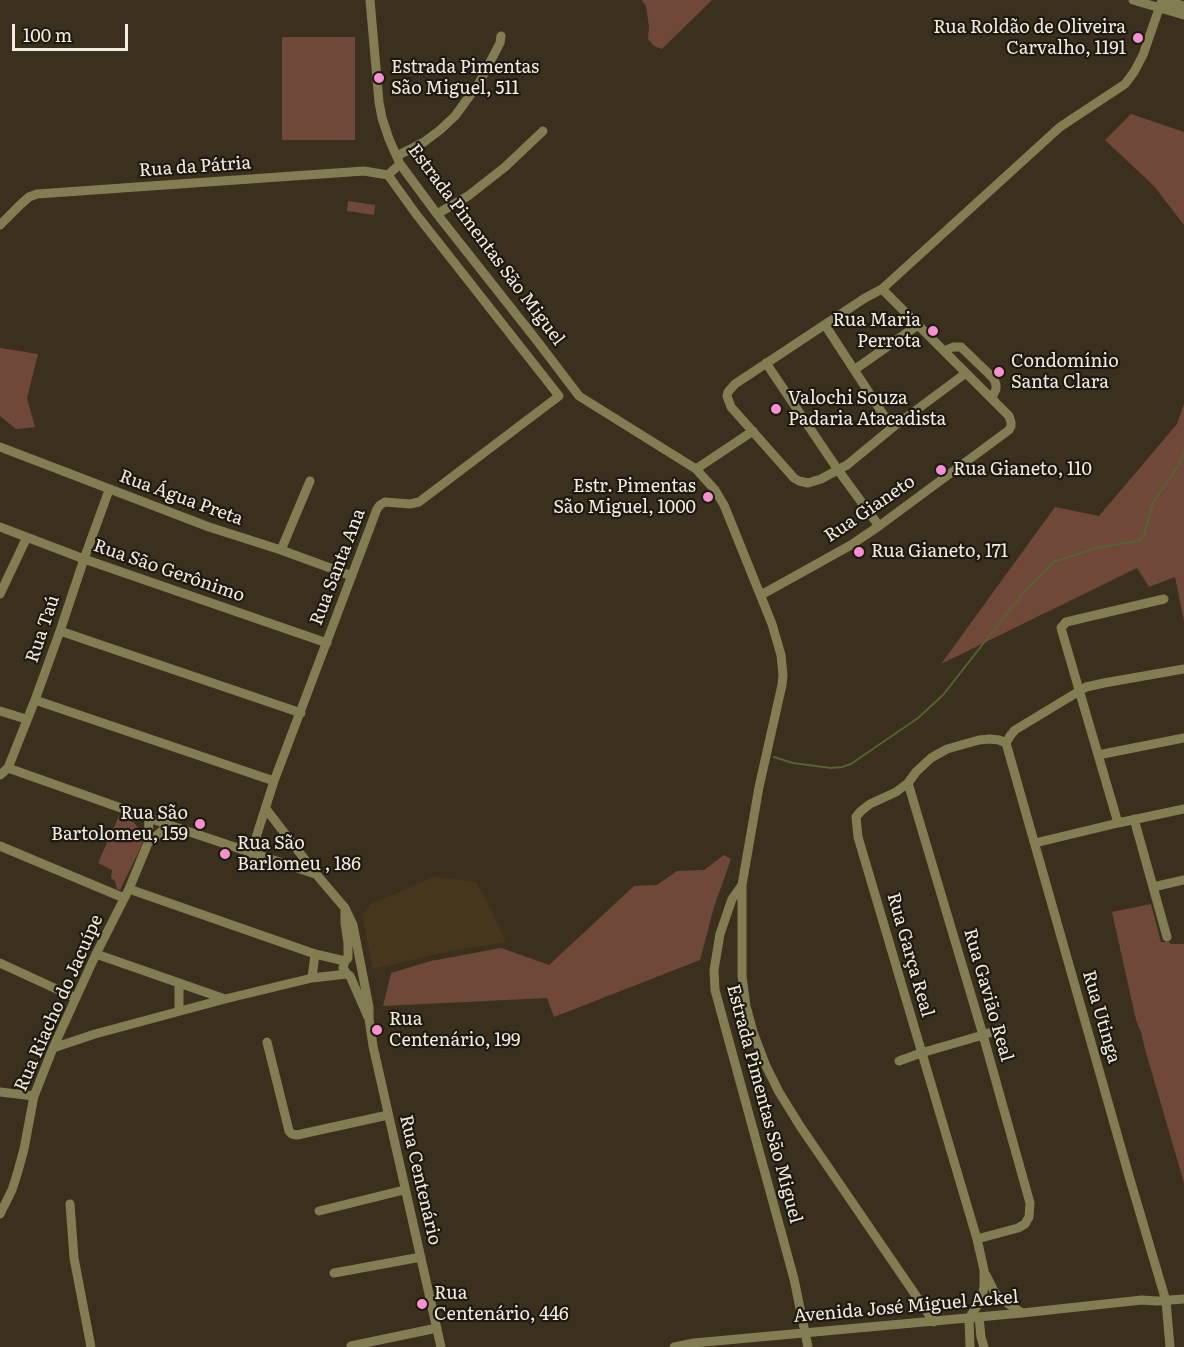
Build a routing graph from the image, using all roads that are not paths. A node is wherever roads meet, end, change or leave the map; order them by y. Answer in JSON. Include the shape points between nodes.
{"nodes":[{"id":1,"x":370,"y":0,"type":"edge"},
{"id":2,"x":1133,"y":0,"type":"edge"},
{"id":3,"x":1162,"y":3,"type":"edge"},
{"id":4,"x":1184,"y":6,"type":"edge"},
{"id":5,"x":1184,"y":15,"type":"edge"},
{"id":6,"x":501,"y":36,"type":"dead end"},
{"id":7,"x":543,"y":131,"type":"dead end"},
{"id":8,"x":398,"y":160,"type":"junction"},
{"id":9,"x":388,"y":175,"type":"junction"},
{"id":10,"x":438,"y":214,"type":"junction"},
{"id":11,"x":0,"y":225,"type":"edge"},
{"id":12,"x":882,"y":289,"type":"junction"},
{"id":13,"x":825,"y":325,"type":"junction"},
{"id":14,"x":918,"y":325,"type":"junction"},
{"id":15,"x":944,"y":351,"type":"junction"},
{"id":16,"x":766,"y":363,"type":"junction"},
{"id":17,"x":854,"y":370,"type":"junction"},
{"id":18,"x":966,"y":373,"type":"junction"},
{"id":19,"x":559,"y":396,"type":"junction"},
{"id":20,"x":579,"y":396,"type":"junction"},
{"id":21,"x":992,"y":398,"type":"junction"},
{"id":22,"x":892,"y":428,"type":"junction"},
{"id":23,"x":753,"y":432,"type":"junction"},
{"id":24,"x":0,"y":447,"type":"edge"},
{"id":25,"x":696,"y":469,"type":"junction"},
{"id":26,"x":838,"y":471,"type":"junction"},
{"id":27,"x":310,"y":481,"type":"dead end"},
{"id":28,"x":110,"y":490,"type":"junction"},
{"id":29,"x":879,"y":526,"type":"junction"},
{"id":30,"x":0,"y":527,"type":"edge"},
{"id":31,"x":27,"y":537,"type":"junction"},
{"id":32,"x":281,"y":550,"type":"junction"},
{"id":33,"x":84,"y":559,"type":"junction"},
{"id":34,"x":352,"y":576,"type":"junction"},
{"id":35,"x":0,"y":594,"type":"edge"},
{"id":36,"x":761,"y":595,"type":"junction"},
{"id":37,"x":1164,"y":599,"type":"dead end"},
{"id":38,"x":60,"y":631,"type":"junction"},
{"id":39,"x":327,"y":643,"type":"junction"},
{"id":40,"x":1184,"y":669,"type":"edge"},
{"id":41,"x":1080,"y":690,"type":"junction"},
{"id":42,"x":35,"y":700,"type":"junction"},
{"id":43,"x":0,"y":711,"type":"edge"},
{"id":44,"x":300,"y":713,"type":"junction"},
{"id":45,"x":26,"y":719,"type":"junction"},
{"id":46,"x":1184,"y":738,"type":"edge"},
{"id":47,"x":1006,"y":743,"type":"junction"},
{"id":48,"x":1098,"y":755,"type":"junction"},
{"id":49,"x":8,"y":768,"type":"junction"},
{"id":50,"x":0,"y":775,"type":"edge"},
{"id":51,"x":274,"y":781,"type":"junction"},
{"id":52,"x":908,"y":783,"type":"junction"},
{"id":53,"x":266,"y":809,"type":"junction"},
{"id":54,"x":1184,"y":809,"type":"edge"},
{"id":55,"x":149,"y":818,"type":"junction"},
{"id":56,"x":1134,"y":819,"type":"junction"},
{"id":57,"x":1118,"y":823,"type":"junction"},
{"id":58,"x":169,"y":825,"type":"junction"},
{"id":59,"x":148,"y":843,"type":"junction"},
{"id":60,"x":1035,"y":843,"type":"junction"},
{"id":61,"x":0,"y":846,"type":"edge"},
{"id":62,"x":251,"y":853,"type":"junction"},
{"id":63,"x":316,"y":874,"type":"junction"},
{"id":64,"x":1184,"y":880,"type":"edge"},
{"id":65,"x":742,"y":885,"type":"junction"},
{"id":66,"x":1153,"y":887,"type":"junction"},
{"id":67,"x":127,"y":893,"type":"junction"},
{"id":68,"x":345,"y":908,"type":"junction"},
{"id":69,"x":1167,"y":938,"type":"dead end"},
{"id":70,"x":96,"y":954,"type":"junction"},
{"id":71,"x":315,"y":954,"type":"junction"},
{"id":72,"x":347,"y":959,"type":"junction"},
{"id":73,"x":0,"y":963,"type":"edge"},
{"id":74,"x":361,"y":966,"type":"junction"},
{"id":75,"x":348,"y":975,"type":"junction"},
{"id":76,"x":312,"y":978,"type":"junction"},
{"id":77,"x":179,"y":983,"type":"junction"},
{"id":78,"x":76,"y":998,"type":"junction"},
{"id":79,"x":225,"y":999,"type":"junction"},
{"id":80,"x":179,"y":1011,"type":"junction"},
{"id":81,"x":369,"y":1019,"type":"junction"},
{"id":82,"x":1003,"y":1028,"type":"dead end"},
{"id":83,"x":983,"y":1035,"type":"junction"},
{"id":84,"x":267,"y":1042,"type":"dead end"},
{"id":85,"x":53,"y":1048,"type":"junction"},
{"id":86,"x":921,"y":1053,"type":"junction"},
{"id":87,"x":899,"y":1061,"type":"dead end"},
{"id":88,"x":0,"y":1092,"type":"edge"},
{"id":89,"x":34,"y":1096,"type":"junction"},
{"id":90,"x":388,"y":1115,"type":"junction"},
{"id":91,"x":404,"y":1190,"type":"junction"},
{"id":92,"x":70,"y":1204,"type":"dead end"},
{"id":93,"x":319,"y":1211,"type":"dead end"},
{"id":94,"x":0,"y":1214,"type":"edge"},
{"id":95,"x":976,"y":1239,"type":"junction"},
{"id":96,"x":421,"y":1257,"type":"junction"},
{"id":97,"x":984,"y":1270,"type":"junction"},
{"id":98,"x":334,"y":1273,"type":"dead end"},
{"id":99,"x":1184,"y":1293,"type":"edge"},
{"id":100,"x":914,"y":1295,"type":"junction"},
{"id":101,"x":1165,"y":1298,"type":"junction"},
{"id":102,"x":1184,"y":1299,"type":"edge"},
{"id":103,"x":1022,"y":1313,"type":"junction"},
{"id":104,"x":974,"y":1317,"type":"junction"},
{"id":105,"x":922,"y":1322,"type":"junction"},
{"id":106,"x":934,"y":1322,"type":"junction"},
{"id":107,"x":437,"y":1328,"type":"junction"},
{"id":108,"x":806,"y":1333,"type":"junction"},
{"id":109,"x":970,"y":1345,"type":"edge"},
{"id":110,"x":983,"y":1345,"type":"edge"},
{"id":111,"x":351,"y":1346,"type":"edge"},
{"id":112,"x":91,"y":1347,"type":"edge"},
{"id":113,"x":441,"y":1347,"type":"edge"},
{"id":114,"x":674,"y":1347,"type":"edge"},
{"id":115,"x":808,"y":1347,"type":"edge"},
{"id":116,"x":1170,"y":1347,"type":"edge"}],
"edges":[{"from":1,"to":8,"type":"street","name":"Estrada Pimentas São Miguel","via":[[379,102]]},
{"from":2,"to":3,"type":"street"},
{"from":3,"to":4,"type":"street"},
{"from":3,"to":5,"type":"street"},
{"from":3,"to":12,"type":"street","via":[[1143,55],[1125,84],[1060,127]]},
{"from":6,"to":8,"type":"street","via":[[479,83],[455,116]]},
{"from":7,"to":10,"type":"street","via":[[506,167]]},
{"from":8,"to":9,"type":"street"},
{"from":8,"to":10,"type":"street","name":"Estrada Pimentas São Miguel"},
{"from":9,"to":11,"type":"street","name":"Rua da Pátria","via":[[364,171],[37,194]]},
{"from":9,"to":19,"type":"street","name":"Estrada Pimentas São Miguel"},
{"from":10,"to":20,"type":"street","name":"Estrada Pimentas São Miguel"},
{"from":12,"to":13,"type":"street"},
{"from":12,"to":14,"type":"street"},
{"from":13,"to":16,"type":"street"},
{"from":13,"to":17,"type":"street"},
{"from":14,"to":15,"type":"street"},
{"from":14,"to":17,"type":"street"},
{"from":15,"to":18,"type":"street"},
{"from":15,"to":21,"type":"street","via":[[961,347],[987,372],[996,385]]},
{"from":16,"to":23,"type":"street","via":[[735,384],[727,396],[731,407]]},
{"from":16,"to":26,"type":"street"},
{"from":17,"to":22,"type":"street"},
{"from":18,"to":21,"type":"street"},
{"from":18,"to":22,"type":"street"},
{"from":19,"to":20,"type":"street"},
{"from":19,"to":34,"type":"street","name":"Rua Santa Ana","via":[[419,502],[380,505]]},
{"from":20,"to":25,"type":"street","name":"Estrada Pimentas São Miguel"},
{"from":21,"to":29,"type":"street","name":"Rua Gianeto","via":[[1009,416],[1009,430]]},
{"from":22,"to":26,"type":"street"},
{"from":23,"to":25,"type":"street"},
{"from":23,"to":26,"type":"street","via":[[803,483]]},
{"from":24,"to":28,"type":"street","name":"Rua Água Preta"},
{"from":25,"to":36,"type":"street","name":"Estrada Pimentas São Miguel","via":[[724,505]]},
{"from":26,"to":29,"type":"street"},
{"from":27,"to":32,"type":"street"},
{"from":28,"to":32,"type":"street","name":"Rua Água Preta"},
{"from":28,"to":33,"type":"street","name":"Rua Taú"},
{"from":29,"to":36,"type":"street","name":"Rua Gianeto"},
{"from":30,"to":31,"type":"street","name":"Rua São Gerônimo"},
{"from":31,"to":33,"type":"street","name":"Rua São Gerônimo"},
{"from":31,"to":35,"type":"street"},
{"from":32,"to":34,"type":"street","name":"Rua Água Preta"},
{"from":33,"to":38,"type":"street","name":"Rua Taú"},
{"from":33,"to":39,"type":"street","name":"Rua São Gerônimo"},
{"from":34,"to":39,"type":"street","name":"Rua Santa Ana"},
{"from":36,"to":65,"type":"street","name":"Estrada Pimentas São Miguel","via":[[777,640],[783,675]]},
{"from":37,"to":41,"type":"street","via":[[1063,624]]},
{"from":38,"to":42,"type":"street","name":"Rua Taú"},
{"from":38,"to":44,"type":"street"},
{"from":39,"to":44,"type":"street","name":"Rua Santa Ana"},
{"from":40,"to":41,"type":"street"},
{"from":41,"to":47,"type":"street","via":[[1015,730]]},
{"from":41,"to":48,"type":"street"},
{"from":42,"to":45,"type":"street","name":"Rua Taú"},
{"from":42,"to":51,"type":"street"},
{"from":43,"to":45,"type":"street"},
{"from":44,"to":51,"type":"street","name":"Rua Santa Ana"},
{"from":45,"to":49,"type":"street","name":"Rua Taú"},
{"from":46,"to":48,"type":"street"},
{"from":47,"to":52,"type":"street","name":"Rua Garça Real","via":[[979,740],[947,749],[931,758]]},
{"from":47,"to":60,"type":"street","name":"Rua Utinga"},
{"from":48,"to":57,"type":"street"},
{"from":49,"to":50,"type":"street","name":"Rua Taú"},
{"from":49,"to":55,"type":"street"},
{"from":51,"to":53,"type":"street","name":"Rua Santa Ana"},
{"from":52,"to":83,"type":"street","name":"Rua Gavião Real"},
{"from":52,"to":86,"type":"street","name":"Rua Garça Real","via":[[861,811],[856,826]]},
{"from":53,"to":62,"type":"street","name":"Rua Santa Ana"},
{"from":53,"to":63,"type":"street","name":"Rua Centenário"},
{"from":54,"to":56,"type":"street"},
{"from":55,"to":58,"type":"street"},
{"from":55,"to":59,"type":"street","name":"Rua Riacho do Jacuípe"},
{"from":56,"to":57,"type":"street"},
{"from":56,"to":66,"type":"street"},
{"from":57,"to":60,"type":"street"},
{"from":58,"to":59,"type":"street","name":"Rua Riacho do Jacuípe"},
{"from":58,"to":62,"type":"street"},
{"from":59,"to":67,"type":"street","name":"Rua Riacho do Jacuípe"},
{"from":60,"to":101,"type":"street","name":"Rua Utinga"},
{"from":61,"to":67,"type":"street"},
{"from":62,"to":63,"type":"street"},
{"from":63,"to":68,"type":"street","name":"Rua Centenário"},
{"from":64,"to":66,"type":"street"},
{"from":65,"to":100,"type":"street","via":[[744,996],[766,1066],[778,1092]]},
{"from":65,"to":108,"type":"street","name":"Estrada Pimentas São Miguel","via":[[732,899],[720,934],[715,990]]},
{"from":66,"to":69,"type":"street"},
{"from":67,"to":70,"type":"street","name":"Rua Riacho do Jacuípe"},
{"from":67,"to":71,"type":"street"},
{"from":68,"to":72,"type":"street","name":"Rua Centenário"},
{"from":68,"to":74,"type":"street","name":"Rua Centenário","via":[[353,925]]},
{"from":70,"to":77,"type":"street"},
{"from":70,"to":78,"type":"street","name":"Rua Riacho do Jacuípe"},
{"from":71,"to":72,"type":"street"},
{"from":71,"to":76,"type":"street"},
{"from":72,"to":74,"type":"street","via":[[355,958]]},
{"from":72,"to":75,"type":"street","name":"Rua Centenário","via":[[344,968]]},
{"from":73,"to":78,"type":"street"},
{"from":74,"to":75,"type":"street","via":[[357,975]]},
{"from":74,"to":81,"type":"street","name":"Rua Centenário"},
{"from":75,"to":76,"type":"street"},
{"from":75,"to":81,"type":"street","name":"Rua Centenário"},
{"from":76,"to":79,"type":"street"},
{"from":77,"to":79,"type":"street"},
{"from":77,"to":80,"type":"street"},
{"from":78,"to":85,"type":"street","name":"Rua Riacho do Jacuípe"},
{"from":79,"to":80,"type":"street"},
{"from":80,"to":85,"type":"street"},
{"from":81,"to":90,"type":"street","name":"Rua Centenário"},
{"from":82,"to":83,"type":"street"},
{"from":83,"to":86,"type":"street"},
{"from":83,"to":95,"type":"street","name":"Rua Gavião Real","via":[[1030,1203],[1025,1224]]},
{"from":84,"to":90,"type":"street","via":[[292,1134]]},
{"from":85,"to":89,"type":"street","name":"Rua Riacho do Jacuípe"},
{"from":86,"to":87,"type":"street"},
{"from":86,"to":95,"type":"street","name":"Rua Garça Real"},
{"from":88,"to":89,"type":"street"},
{"from":89,"to":94,"type":"street","name":"Rua Riacho do Jacuípe","via":[[18,1171]]},
{"from":90,"to":91,"type":"street","name":"Rua Centenário"},
{"from":91,"to":93,"type":"street"},
{"from":91,"to":96,"type":"street","name":"Rua Centenário"},
{"from":92,"to":112,"type":"street","via":[[74,1258]]},
{"from":95,"to":97,"type":"street","name":"Rua Garça Real"},
{"from":96,"to":98,"type":"street"},
{"from":96,"to":107,"type":"street","name":"Rua Centenário"},
{"from":97,"to":103,"type":"street","via":[[995,1293]]},
{"from":97,"to":104,"type":"street","via":[[982,1299]]},
{"from":99,"to":101,"type":"street","name":"Avenida José Miguel Ackel"},
{"from":100,"to":105,"type":"street"},
{"from":100,"to":106,"type":"street"},
{"from":101,"to":102,"type":"street","name":"Avenida José Miguel Ackel"},
{"from":101,"to":103,"type":"street","name":"Avenida José Miguel Ackel"},
{"from":101,"to":116,"type":"street","name":"Rua Utinga"},
{"from":103,"to":104,"type":"street","name":"Avenida José Miguel Ackel"},
{"from":104,"to":106,"type":"street","name":"Avenida José Miguel Ackel"},
{"from":104,"to":109,"type":"street"},
{"from":104,"to":110,"type":"street"},
{"from":105,"to":106,"type":"street","name":"Avenida José Miguel Ackel"},
{"from":105,"to":108,"type":"street","name":"Avenida José Miguel Ackel"},
{"from":107,"to":111,"type":"street"},
{"from":107,"to":113,"type":"street","name":"Rua Centenário"},
{"from":108,"to":114,"type":"street","name":"Avenida José Miguel Ackel"},
{"from":108,"to":115,"type":"street","name":"Estrada Pimentas São Miguel"},
{"from":109,"to":110,"type":"street"}]}
